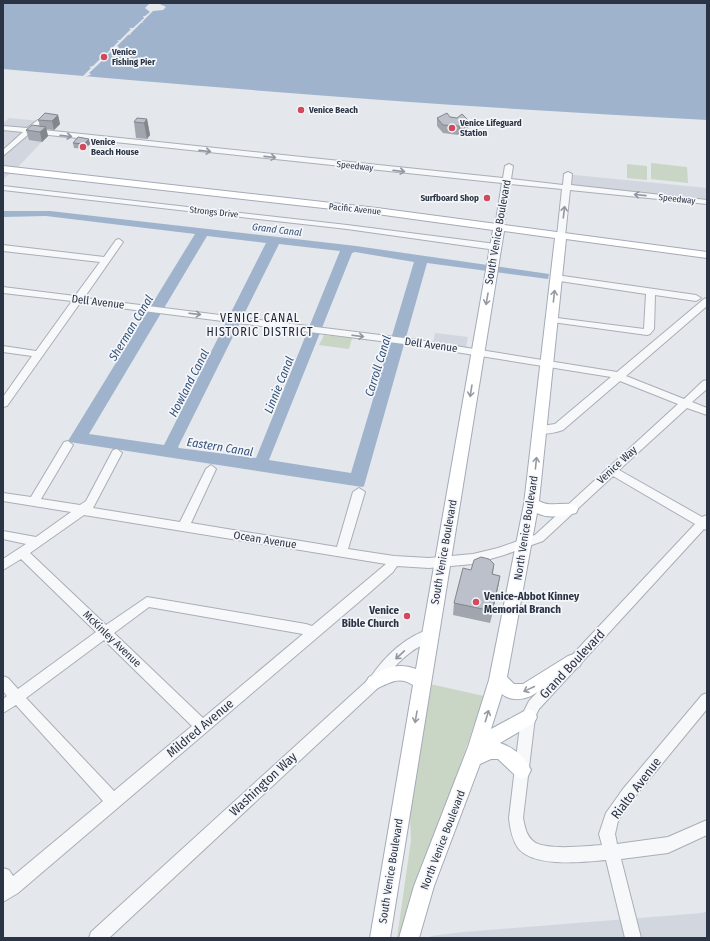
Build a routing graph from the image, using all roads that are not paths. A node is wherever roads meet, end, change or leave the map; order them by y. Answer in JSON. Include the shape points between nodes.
{"nodes":[{"id":1,"x":38,"y":122,"type":"edge"},
{"id":2,"x":3,"y":128,"type":"edge"},
{"id":3,"x":28,"y":131,"type":"junction"},
{"id":4,"x":3,"y":154,"type":"edge"},
{"id":5,"x":509,"y":166,"type":"dead end"},
{"id":6,"x":3,"y":169,"type":"edge"},
{"id":7,"x":568,"y":174,"type":"dead end"},
{"id":8,"x":507,"y":182,"type":"junction"},
{"id":9,"x":3,"y":188,"type":"edge"},
{"id":10,"x":566,"y":188,"type":"junction"},
{"id":11,"x":707,"y":202,"type":"edge"},
{"id":12,"x":498,"y":227,"type":"junction"},
{"id":13,"x":561,"y":236,"type":"junction"},
{"id":14,"x":119,"y":242,"type":"dead end"},
{"id":15,"x":496,"y":247,"type":"junction"},
{"id":16,"x":3,"y":248,"type":"edge"},
{"id":17,"x":707,"y":255,"type":"edge"},
{"id":18,"x":106,"y":260,"type":"junction"},
{"id":19,"x":556,"y":278,"type":"junction"},
{"id":20,"x":3,"y":290,"type":"edge"},
{"id":21,"x":651,"y":292,"type":"junction"},
{"id":22,"x":696,"y":298,"type":"dead end"},
{"id":23,"x":78,"y":300,"type":"junction"},
{"id":24,"x":707,"y":300,"type":"edge"},
{"id":25,"x":552,"y":319,"type":"junction"},
{"id":26,"x":3,"y":349,"type":"edge"},
{"id":27,"x":477,"y":352,"type":"junction"},
{"id":28,"x":40,"y":354,"type":"junction"},
{"id":29,"x":546,"y":363,"type":"junction"},
{"id":30,"x":620,"y":376,"type":"junction"},
{"id":31,"x":707,"y":384,"type":"edge"},
{"id":32,"x":684,"y":403,"type":"junction"},
{"id":33,"x":3,"y":404,"type":"edge"},
{"id":34,"x":707,"y":412,"type":"edge"},
{"id":35,"x":539,"y":425,"type":"junction"},
{"id":36,"x":68,"y":445,"type":"dead end"},
{"id":37,"x":117,"y":454,"type":"dead end"},
{"id":38,"x":211,"y":469,"type":"dead end"},
{"id":39,"x":612,"y":471,"type":"junction"},
{"id":40,"x":359,"y":492,"type":"dead end"},
{"id":41,"x":3,"y":497,"type":"edge"},
{"id":42,"x":34,"y":502,"type":"junction"},
{"id":43,"x":531,"y":504,"type":"junction"},
{"id":44,"x":571,"y":509,"type":"junction"},
{"id":45,"x":81,"y":510,"type":"junction"},
{"id":46,"x":706,"y":523,"type":"edge"},
{"id":47,"x":184,"y":526,"type":"junction"},
{"id":48,"x":3,"y":535,"type":"edge"},
{"id":49,"x":38,"y":542,"type":"junction"},
{"id":50,"x":525,"y":543,"type":"junction"},
{"id":51,"x":341,"y":552,"type":"junction"},
{"id":52,"x":22,"y":553,"type":"junction"},
{"id":53,"x":394,"y":561,"type":"junction"},
{"id":54,"x":443,"y":562,"type":"junction"},
{"id":55,"x":3,"y":564,"type":"edge"},
{"id":56,"x":105,"y":632,"type":"junction"},
{"id":57,"x":313,"y":633,"type":"junction"},
{"id":58,"x":430,"y":634,"type":"junction"},
{"id":59,"x":574,"y":661,"type":"junction"},
{"id":60,"x":498,"y":680,"type":"junction"},
{"id":61,"x":3,"y":682,"type":"edge"},
{"id":62,"x":375,"y":682,"type":"junction"},
{"id":63,"x":422,"y":682,"type":"junction"},
{"id":64,"x":16,"y":697,"type":"junction"},
{"id":65,"x":707,"y":699,"type":"edge"},
{"id":66,"x":3,"y":707,"type":"edge"},
{"id":67,"x":528,"y":717,"type":"junction"},
{"id":68,"x":202,"y":726,"type":"junction"},
{"id":69,"x":475,"y":753,"type":"junction"},
{"id":70,"x":522,"y":770,"type":"junction"},
{"id":71,"x":113,"y":801,"type":"junction"},
{"id":72,"x":707,"y":827,"type":"edge"},
{"id":73,"x":611,"y":852,"type":"junction"},
{"id":74,"x":6,"y":885,"type":"edge"},
{"id":75,"x":97,"y":938,"type":"edge"},
{"id":76,"x":380,"y":938,"type":"edge"},
{"id":77,"x":409,"y":938,"type":"edge"},
{"id":78,"x":633,"y":938,"type":"edge"}],
"edges":[{"from":1,"to":3,"type":"street"},
{"from":2,"to":3,"type":"street","name":"Speedway"},
{"from":3,"to":4,"type":"street"},
{"from":3,"to":8,"type":"street","name":"Speedway","one_way":true},
{"from":5,"to":8,"type":"street","name":"South Venice Boulevard"},
{"from":6,"to":12,"type":"main road","name":"Pacific Avenue"},
{"from":7,"to":10,"type":"street","name":"North Venice Boulevard"},
{"from":8,"to":10,"type":"street","name":"Speedway"},
{"from":8,"to":12,"type":"street","name":"South Venice Boulevard"},
{"from":9,"to":15,"type":"street","name":"Strongs Drive","via":[[347,227]]},
{"from":11,"to":10,"type":"street","name":"Speedway","one_way":true},
{"from":13,"to":10,"type":"street","name":"North Venice Boulevard","one_way":true},
{"from":12,"to":13,"type":"main road","name":"Pacific Avenue"},
{"from":12,"to":15,"type":"main road","name":"South Venice Boulevard"},
{"from":13,"to":17,"type":"main road","name":"Pacific Avenue"},
{"from":13,"to":19,"type":"main road","name":"North Venice Boulevard"},
{"from":14,"to":18,"type":"street"},
{"from":15,"to":27,"type":"main road","name":"South Venice Boulevard","one_way":true},
{"from":16,"to":18,"type":"street"},
{"from":18,"to":23,"type":"street"},
{"from":19,"to":21,"type":"street"},
{"from":25,"to":19,"type":"main road","name":"North Venice Boulevard","one_way":true},
{"from":20,"to":23,"type":"street","name":"Dell Avenue"},
{"from":21,"to":22,"type":"street"},
{"from":21,"to":25,"type":"street","via":[[647,332]]},
{"from":23,"to":27,"type":"street","name":"Dell Avenue","one_way":true},
{"from":23,"to":28,"type":"street"},
{"from":24,"to":30,"type":"street"},
{"from":25,"to":29,"type":"main road","name":"North Venice Boulevard"},
{"from":26,"to":28,"type":"street"},
{"from":27,"to":29,"type":"street","name":"Dell Avenue"},
{"from":27,"to":54,"type":"main road","name":"South Venice Boulevard","one_way":true},
{"from":28,"to":33,"type":"street"},
{"from":29,"to":30,"type":"street","name":"Dell Avenue"},
{"from":29,"to":35,"type":"main road","name":"North Venice Boulevard"},
{"from":30,"to":32,"type":"street","name":"Dell Avenue"},
{"from":30,"to":35,"type":"street","via":[[555,429]]},
{"from":31,"to":32,"type":"street","name":"Venice Way"},
{"from":32,"to":34,"type":"street","name":"Dell Avenue"},
{"from":32,"to":39,"type":"street","name":"Venice Way"},
{"from":43,"to":35,"type":"main road","name":"North Venice Boulevard","one_way":true},
{"from":36,"to":42,"type":"street"},
{"from":37,"to":45,"type":"street","via":[[90,504]]},
{"from":38,"to":47,"type":"street"},
{"from":39,"to":44,"type":"street","name":"Venice Way"},
{"from":39,"to":46,"type":"street"},
{"from":40,"to":51,"type":"street"},
{"from":41,"to":42,"type":"street","name":"Ocean Avenue"},
{"from":42,"to":45,"type":"street","name":"Ocean Avenue"},
{"from":43,"to":44,"type":"main road","via":[[546,511]]},
{"from":43,"to":50,"type":"main road","name":"North Venice Boulevard"},
{"from":44,"to":50,"type":"street","name":"Venice Way","via":[[539,538]]},
{"from":45,"to":47,"type":"street","name":"Ocean Avenue"},
{"from":45,"to":49,"type":"street"},
{"from":46,"to":59,"type":"street","name":"Grand Boulevard"},
{"from":47,"to":51,"type":"street","name":"Ocean Avenue"},
{"from":48,"to":49,"type":"street"},
{"from":49,"to":52,"type":"street"},
{"from":50,"to":54,"type":"street","name":"Ocean Avenue","via":[[473,559]]},
{"from":50,"to":60,"type":"main road","name":"North Venice Boulevard"},
{"from":51,"to":53,"type":"street","name":"Ocean Avenue"},
{"from":52,"to":55,"type":"street"},
{"from":52,"to":56,"type":"street","name":"McKinley Avenue"},
{"from":53,"to":54,"type":"street","name":"Ocean Avenue"},
{"from":53,"to":57,"type":"street","name":"Mildred Avenue","via":[[389,569]]},
{"from":54,"to":58,"type":"main road","name":"South Venice Boulevard"},
{"from":56,"to":57,"type":"street","via":[[146,602],[306,629]]},
{"from":56,"to":64,"type":"street"},
{"from":56,"to":68,"type":"street","name":"McKinley Avenue"},
{"from":57,"to":68,"type":"street","name":"Mildred Avenue"},
{"from":58,"to":62,"type":"street","name":"Washington Way","one_way":true,"via":[[415,641],[380,674]]},
{"from":58,"to":63,"type":"main road","name":"South Venice Boulevard"},
{"from":59,"to":60,"type":"main road","one_way":true,"via":[[526,691],[512,691]]},
{"from":59,"to":67,"type":"street","name":"Grand Boulevard","via":[[534,706]]},
{"from":69,"to":60,"type":"main road","name":"North Venice Boulevard","one_way":true},
{"from":61,"to":64,"type":"street"},
{"from":62,"to":63,"type":"main road","via":[[397,672],[411,674]]},
{"from":62,"to":75,"type":"street","name":"Washington Way"},
{"from":63,"to":76,"type":"main road","name":"South Venice Boulevard","one_way":true},
{"from":64,"to":66,"type":"street"},
{"from":64,"to":71,"type":"street"},
{"from":65,"to":73,"type":"street","name":"Rialto Avenue","via":[[611,818],[607,834]]},
{"from":67,"to":69,"type":"main road"},
{"from":67,"to":70,"type":"street","name":"Grand Boulevard"},
{"from":68,"to":71,"type":"street","name":"Mildred Avenue"},
{"from":69,"to":70,"type":"main road","via":[[496,750],[506,752]]},
{"from":69,"to":77,"type":"main road","name":"North Venice Boulevard","via":[[424,886]]},
{"from":70,"to":73,"type":"street","name":"Grand Boulevard","via":[[516,818],[518,834],[524,844],[533,850],[554,855]]},
{"from":71,"to":74,"type":"street","name":"Mildred Avenue"},
{"from":72,"to":73,"type":"street","via":[[667,845]]},
{"from":73,"to":78,"type":"street","name":"Rialto Avenue"}]}
